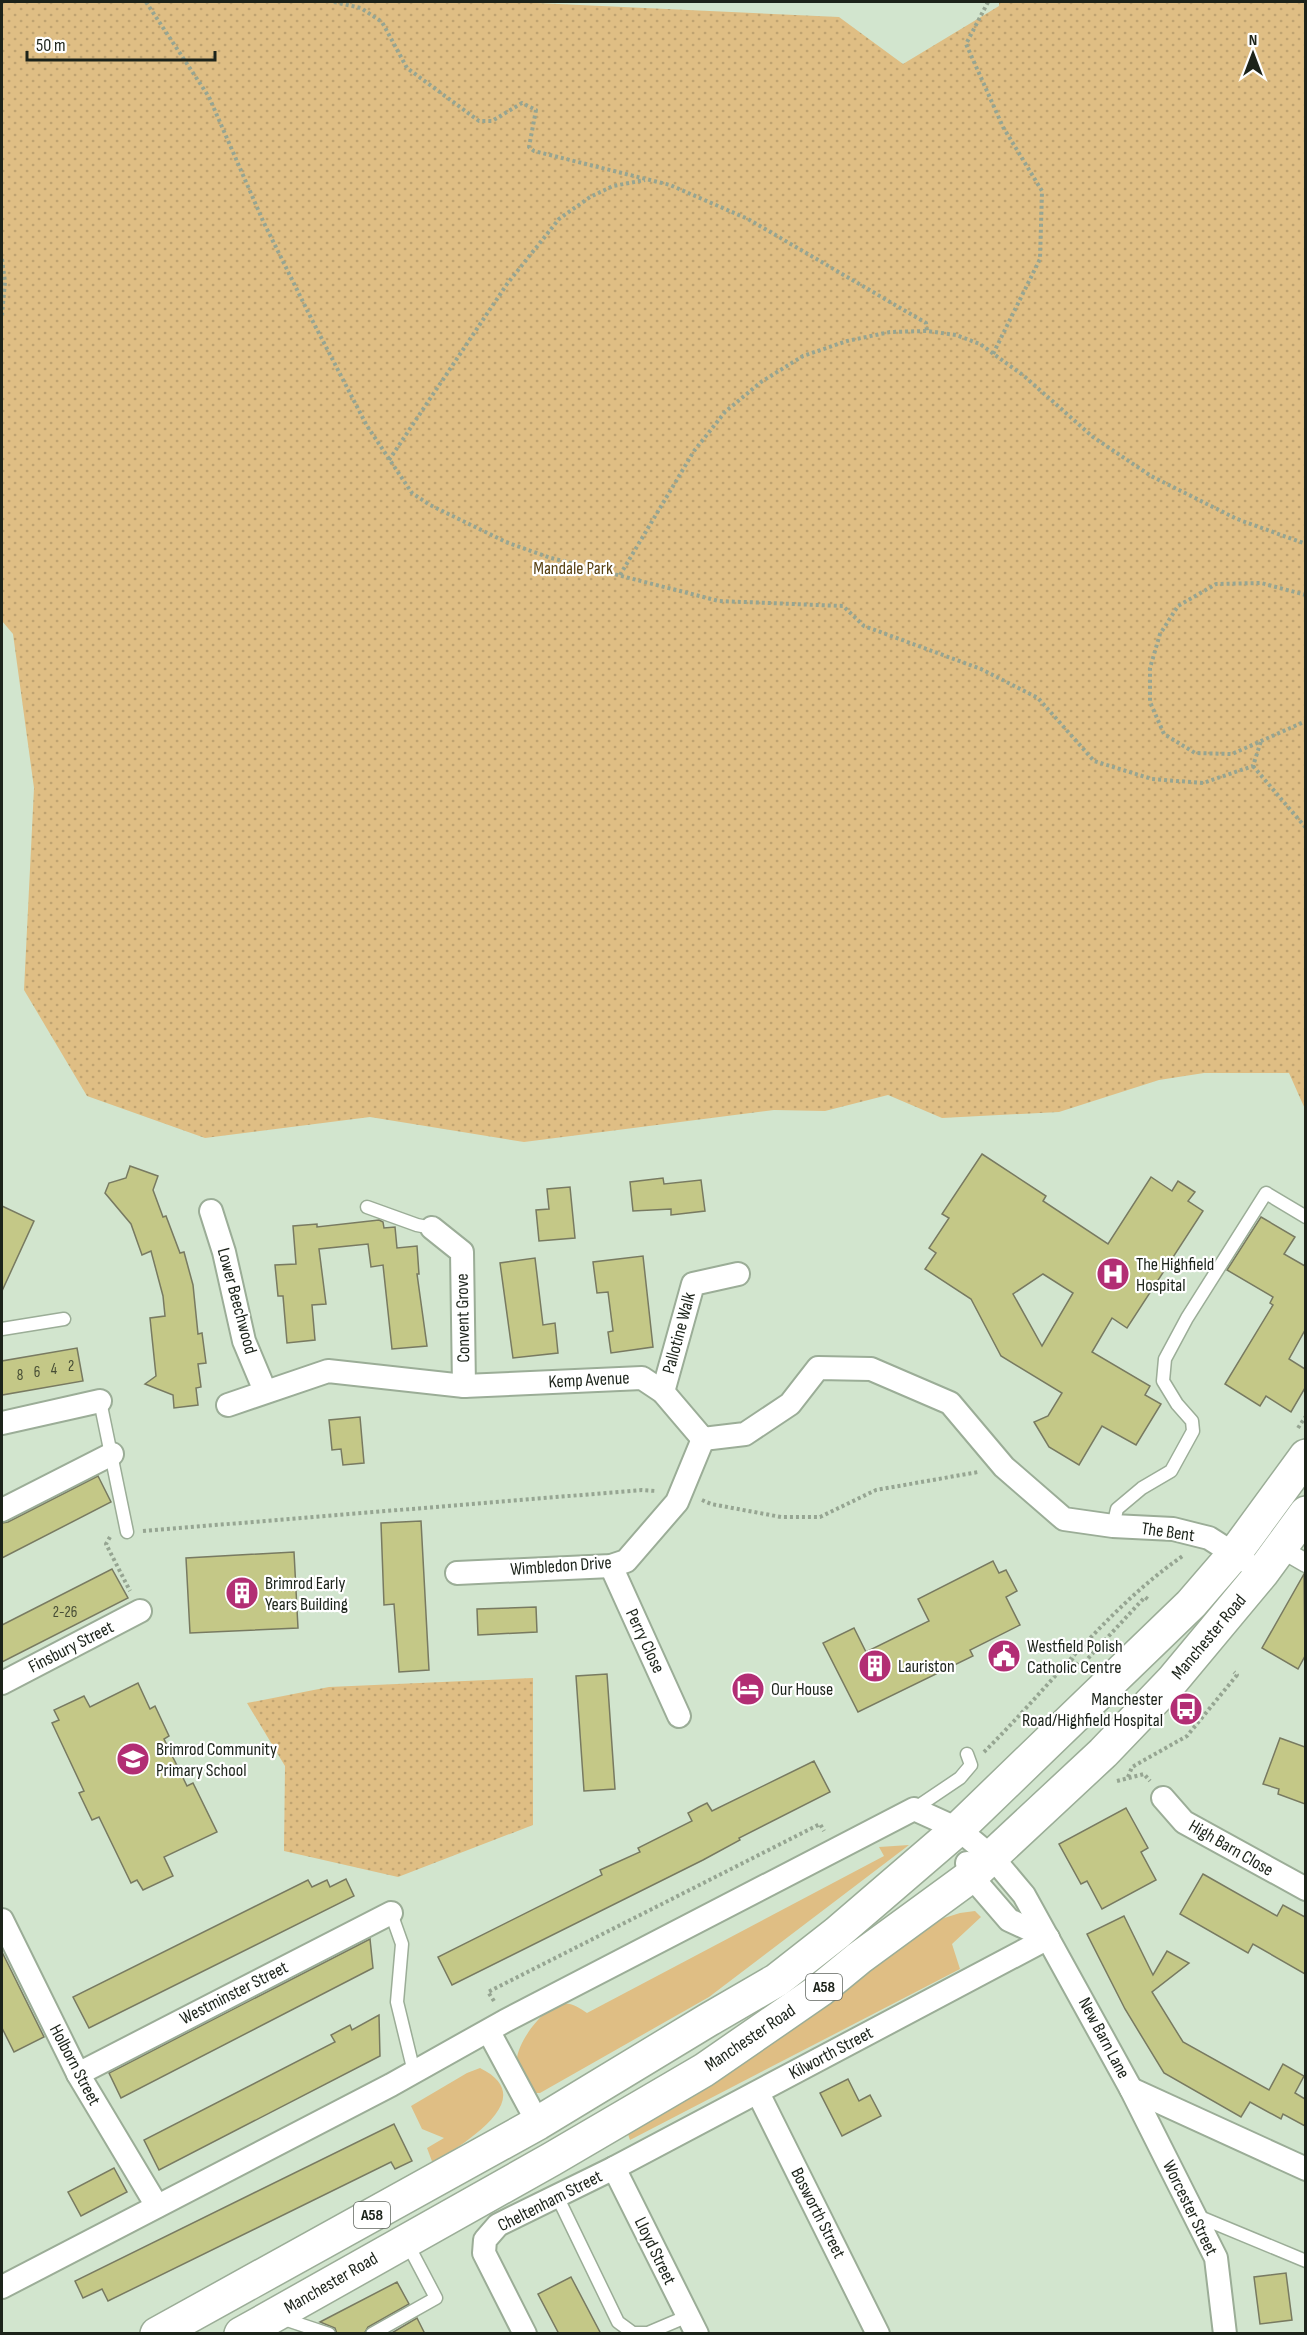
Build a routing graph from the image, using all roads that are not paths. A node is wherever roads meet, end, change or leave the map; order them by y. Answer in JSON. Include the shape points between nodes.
{"nodes":[{"id":1,"x":367,"y":1207,"type":"dead end"},
{"id":2,"x":211,"y":1211,"type":"dead end"},
{"id":3,"x":1305,"y":1217,"type":"edge"},
{"id":4,"x":432,"y":1228,"type":"joint"},
{"id":5,"x":738,"y":1274,"type":"dead end"},
{"id":6,"x":64,"y":1319,"type":"dead end"},
{"id":7,"x":2,"y":1329,"type":"edge"},
{"id":8,"x":464,"y":1386,"type":"junction"},
{"id":9,"x":265,"y":1391,"type":"junction"},
{"id":10,"x":663,"y":1392,"type":"junction"},
{"id":11,"x":100,"y":1401,"type":"joint"},
{"id":12,"x":228,"y":1405,"type":"dead end"},
{"id":13,"x":2,"y":1423,"type":"edge"},
{"id":14,"x":703,"y":1439,"type":"junction"},
{"id":15,"x":112,"y":1454,"type":"junction"},
{"id":16,"x":1305,"y":1456,"type":"edge"},
{"id":17,"x":2,"y":1510,"type":"edge"},
{"id":18,"x":1305,"y":1513,"type":"edge"},
{"id":19,"x":1113,"y":1526,"type":"junction"},
{"id":20,"x":128,"y":1532,"type":"road end"},
{"id":21,"x":1222,"y":1546,"type":"junction"},
{"id":22,"x":1282,"y":1561,"type":"edge"},
{"id":23,"x":611,"y":1566,"type":"junction"},
{"id":24,"x":457,"y":1573,"type":"dead end"},
{"id":25,"x":140,"y":1611,"type":"road end"},
{"id":26,"x":2,"y":1683,"type":"edge"},
{"id":27,"x":680,"y":1716,"type":"dead end"},
{"id":28,"x":969,"y":1760,"type":"road end"},
{"id":29,"x":1163,"y":1798,"type":"road end"},
{"id":30,"x":914,"y":1809,"type":"junction"},
{"id":31,"x":958,"y":1829,"type":"junction"},
{"id":32,"x":981,"y":1866,"type":"junction"},
{"id":33,"x":1305,"y":1889,"type":"edge"},
{"id":34,"x":391,"y":1913,"type":"joint"},
{"id":35,"x":2,"y":1920,"type":"edge"},
{"id":36,"x":1048,"y":1938,"type":"junction"},
{"id":37,"x":489,"y":2032,"type":"junction"},
{"id":38,"x":414,"y":2072,"type":"junction"},
{"id":39,"x":78,"y":2074,"type":"junction"},
{"id":40,"x":1131,"y":2089,"type":"junction"},
{"id":41,"x":758,"y":2093,"type":"junction"},
{"id":42,"x":538,"y":2124,"type":"junction"},
{"id":43,"x":614,"y":2168,"type":"junction"},
{"id":44,"x":1305,"y":2169,"type":"edge"},
{"id":45,"x":556,"y":2196,"type":"junction"},
{"id":46,"x":157,"y":2206,"type":"junction"},
{"id":47,"x":1194,"y":2214,"type":"junction"},
{"id":48,"x":406,"y":2240,"type":"junction"},
{"id":49,"x":1305,"y":2261,"type":"edge"},
{"id":50,"x":2,"y":2287,"type":"edge"},
{"id":51,"x":273,"y":2316,"type":"junction"},
{"id":52,"x":692,"y":2325,"type":"edge"},
{"id":53,"x":157,"y":2334,"type":"edge"},
{"id":54,"x":241,"y":2334,"type":"edge"},
{"id":55,"x":328,"y":2334,"type":"edge"},
{"id":56,"x":372,"y":2334,"type":"edge"},
{"id":57,"x":525,"y":2334,"type":"edge"},
{"id":58,"x":878,"y":2334,"type":"edge"},
{"id":59,"x":1225,"y":2334,"type":"edge"}],
"edges":[{"from":1,"to":4,"type":"lane"},
{"from":2,"to":9,"type":"street","name":"Lower Beechwood","via":[[244,1341]]},
{"from":3,"to":19,"type":"lane","via":[[1266,1193],[1187,1318],[1164,1359],[1163,1381],[1192,1421],[1193,1431],[1172,1471],[1142,1488],[1117,1509]]},
{"from":4,"to":8,"type":"street","name":"Convent Grove","via":[[462,1252]]},
{"from":5,"to":10,"type":"street","name":"Pallotine Walk","via":[[693,1284]]},
{"from":6,"to":7,"type":"lane"},
{"from":8,"to":9,"type":"street","name":"Kemp Avenue","via":[[328,1371]]},
{"from":8,"to":10,"type":"street","name":"Kemp Avenue","via":[[642,1378]]},
{"from":9,"to":12,"type":"street","name":"Kemp Avenue"},
{"from":10,"to":14,"type":"street","name":"Kemp Avenue"},
{"from":11,"to":13,"type":"street"},
{"from":11,"to":15,"type":"lane"},
{"from":14,"to":19,"type":"street","name":"The Bent","via":[[745,1434],[790,1404],[818,1368],[871,1369],[950,1403],[1004,1467],[1064,1519]]},
{"from":14,"to":23,"type":"street","name":"Wimbledon Drive","via":[[677,1502],[626,1561]]},
{"from":15,"to":17,"type":"street"},
{"from":15,"to":20,"type":"lane"},
{"from":16,"to":21,"type":"highway","name":"Manchester Road","number":"A58"},
{"from":18,"to":22,"type":"highway","name":"Manchester Road","number":"A58"},
{"from":19,"to":21,"type":"street","name":"The Bent","via":[[1173,1529]]},
{"from":21,"to":22,"type":"street","name":"The Bent"},
{"from":21,"to":31,"type":"highway","name":"Manchester Road","number":"A58","via":[[1191,1604]]},
{"from":22,"to":32,"type":"highway","name":"Manchester Road","number":"A58","via":[[1089,1766]]},
{"from":23,"to":24,"type":"street","name":"Wimbledon Drive"},
{"from":23,"to":27,"type":"street","name":"Perry Close"},
{"from":25,"to":26,"type":"street","name":"Finsbury Street"},
{"from":28,"to":30,"type":"lane","via":[[960,1778]]},
{"from":29,"to":33,"type":"street","name":"High Barn Close","via":[[1184,1822]]},
{"from":30,"to":31,"type":"street"},
{"from":30,"to":37,"type":"street"},
{"from":31,"to":32,"type":"street","name":"New Barn Lane"},
{"from":31,"to":42,"type":"highway","name":"Manchester Road","number":"A58","via":[[837,1934],[777,1980]]},
{"from":32,"to":36,"type":"street","name":"New Barn Lane","via":[[1024,1895]]},
{"from":32,"to":48,"type":"highway","name":"Manchester Road","number":"A58","via":[[820,1990],[704,2070]]},
{"from":34,"to":38,"type":"lane","via":[[402,1944],[397,2002]]},
{"from":34,"to":39,"type":"street","name":"Westminster Street"},
{"from":35,"to":39,"type":"street","name":"Holborn Street"},
{"from":36,"to":40,"type":"street","name":"New Barn Lane"},
{"from":36,"to":41,"type":"street","name":"Kilworth Street"},
{"from":37,"to":38,"type":"street"},
{"from":37,"to":42,"type":"street"},
{"from":38,"to":46,"type":"street"},
{"from":39,"to":46,"type":"street","name":"Holborn Street"},
{"from":40,"to":44,"type":"street","name":"New Barn Lane"},
{"from":40,"to":47,"type":"street","name":"Worcester Street"},
{"from":41,"to":43,"type":"street","name":"Kilworth Street"},
{"from":41,"to":58,"type":"street","name":"Bosworth Street"},
{"from":42,"to":53,"type":"highway","name":"Manchester Road","number":"A58"},
{"from":43,"to":45,"type":"street","name":"Cheltenham Street"},
{"from":43,"to":52,"type":"street","name":"Lloyd Street"},
{"from":45,"to":52,"type":"lane","via":[[618,2322],[633,2333]]},
{"from":45,"to":57,"type":"street","name":"Cheltenham Street","via":[[498,2224],[485,2240],[484,2253]]},
{"from":46,"to":50,"type":"street"},
{"from":47,"to":49,"type":"lane"},
{"from":47,"to":59,"type":"street","name":"Worcester Street","via":[[1216,2258]]},
{"from":48,"to":51,"type":"highway","name":"Manchester Road","number":"A58"},
{"from":48,"to":56,"type":"lane","via":[[436,2298]]},
{"from":51,"to":54,"type":"highway","name":"Manchester Road","number":"A58"},
{"from":51,"to":55,"type":"lane"}]}
